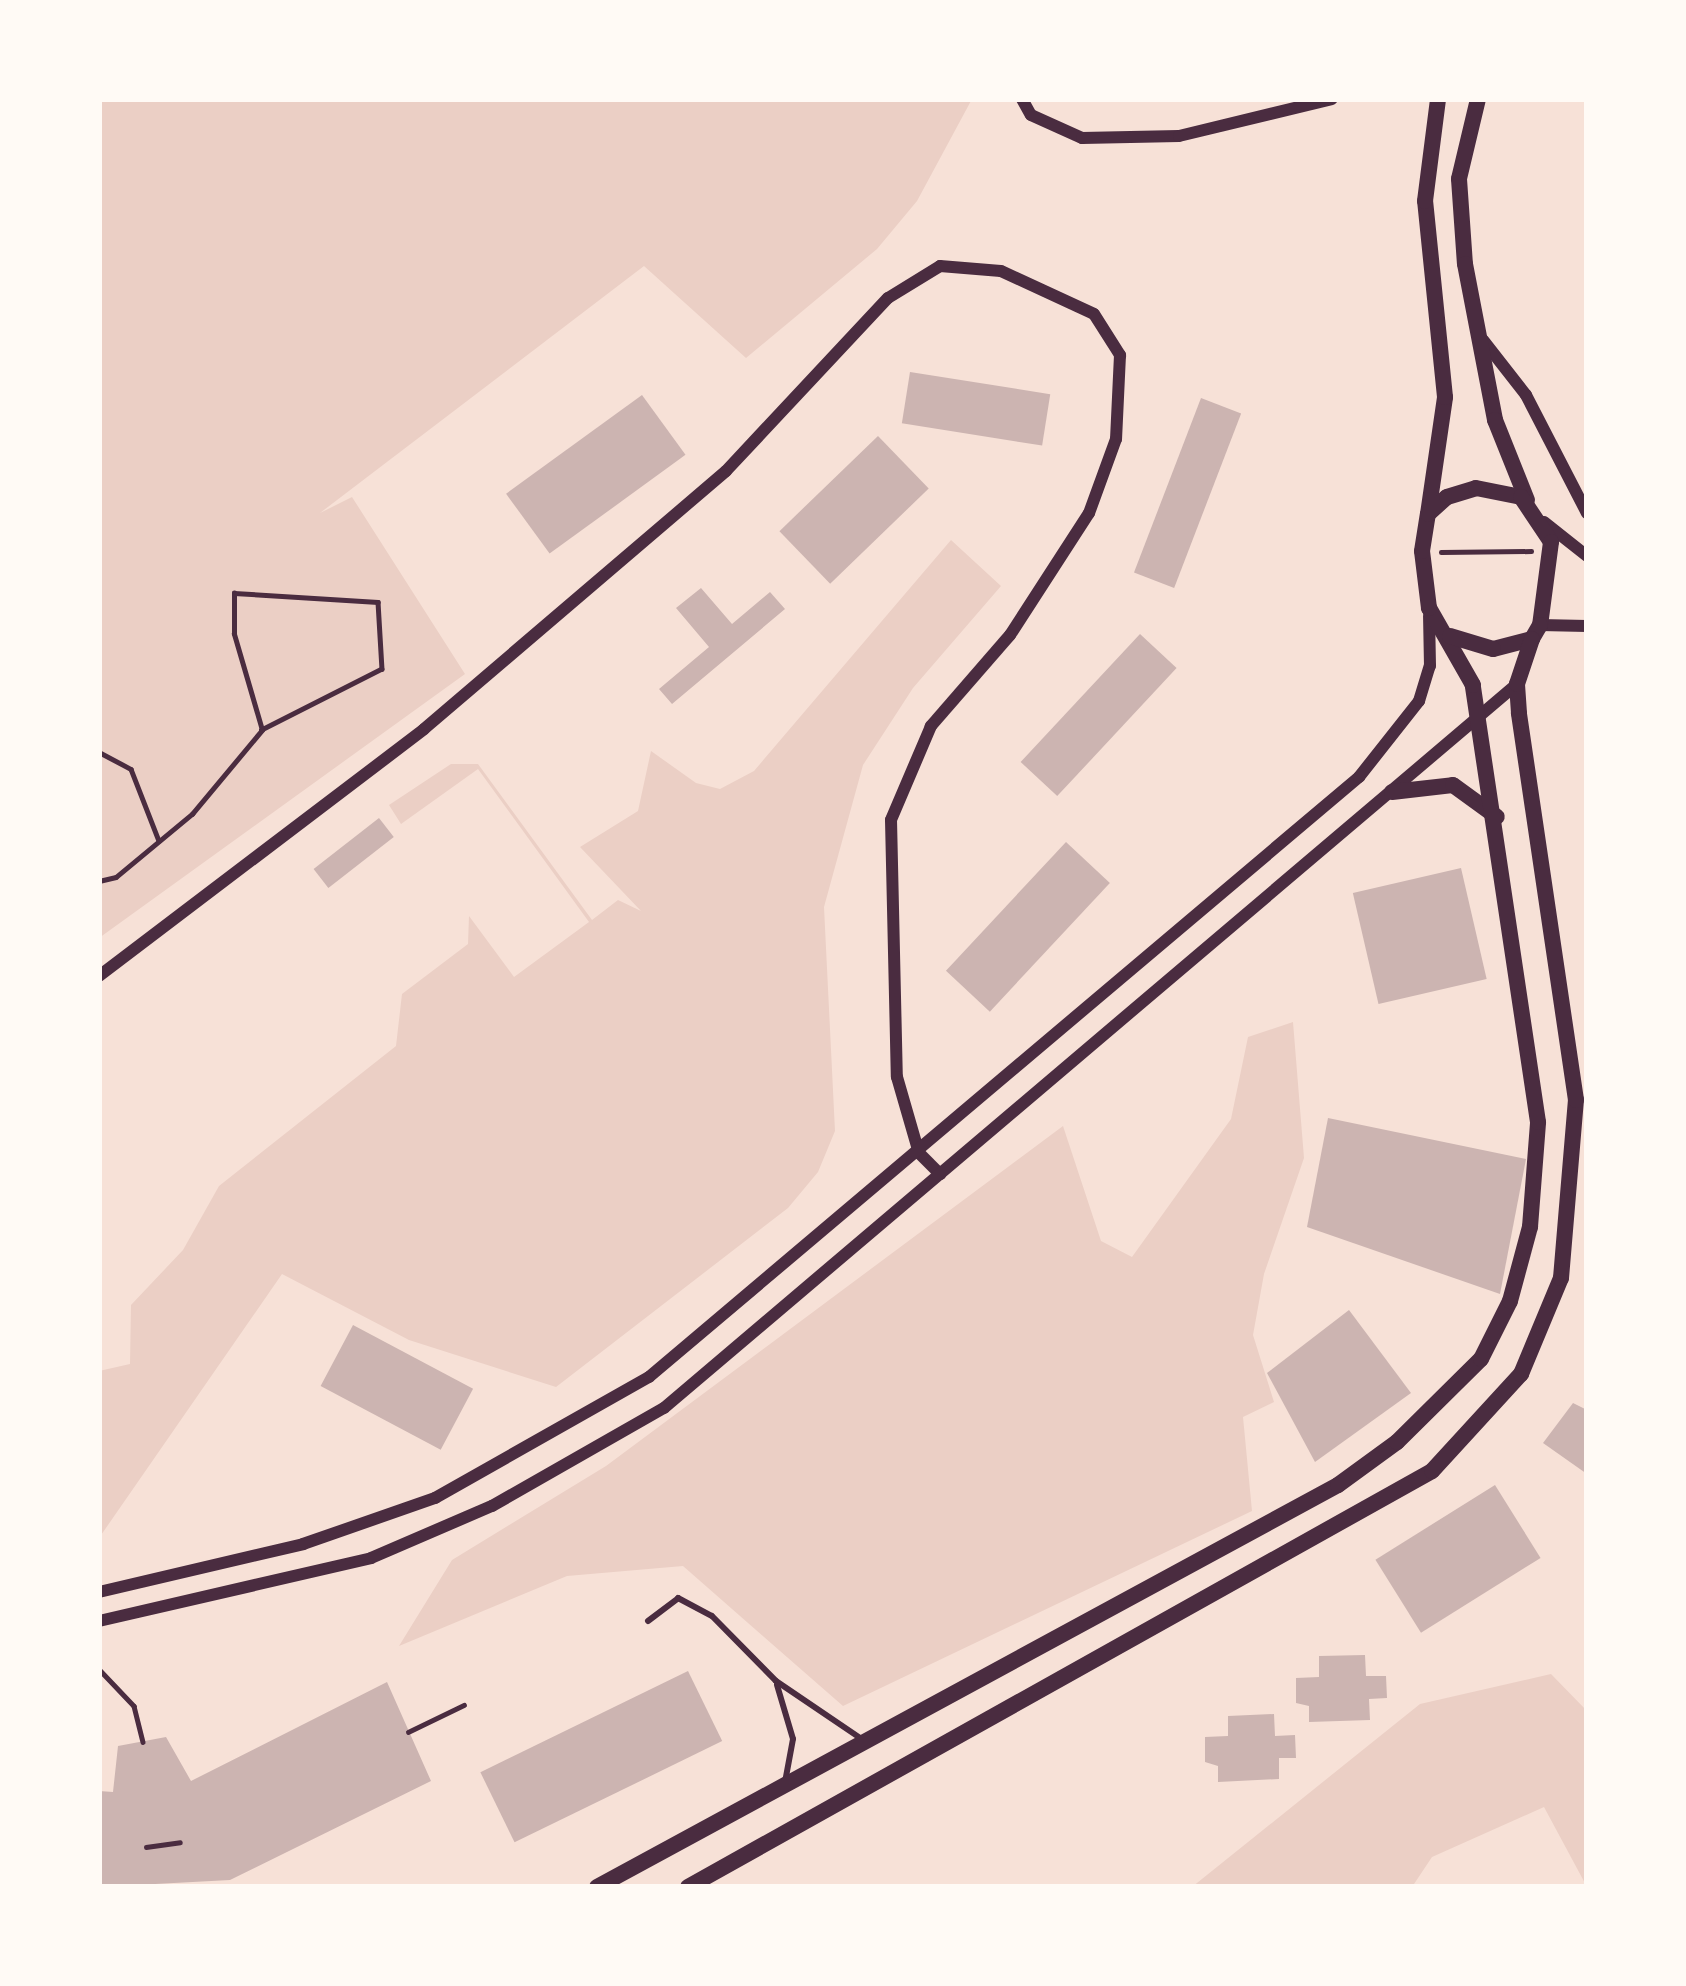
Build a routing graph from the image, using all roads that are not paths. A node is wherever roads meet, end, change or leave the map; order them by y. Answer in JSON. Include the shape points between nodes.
{"nodes":[{"id":1,"x":1022,"y":99,"type":"edge"},
{"id":2,"x":1332,"y":99,"type":"edge"},
{"id":3,"x":1438,"y":99,"type":"edge"},
{"id":4,"x":1478,"y":99,"type":"edge"},
{"id":5,"x":1474,"y":329,"type":"junction"},
{"id":6,"x":1529,"y":504,"type":"junction"},
{"id":7,"x":1587,"y":513,"type":"edge"},
{"id":8,"x":1428,"y":514,"type":"junction"},
{"id":9,"x":1544,"y":522,"type":"junction"},
{"id":10,"x":1587,"y":556,"type":"edge"},
{"id":11,"x":1429,"y":608,"type":"junction"},
{"id":12,"x":1587,"y":626,"type":"edge"},
{"id":13,"x":1536,"y":632,"type":"junction"},
{"id":14,"x":1450,"y":636,"type":"junction"},
{"id":15,"x":1517,"y":685,"type":"junction"},
{"id":16,"x":1479,"y":717,"type":"junction"},
{"id":17,"x":1392,"y":792,"type":"junction"},
{"id":18,"x":1497,"y":817,"type":"junction"},
{"id":19,"x":99,"y":976,"type":"edge"},
{"id":20,"x":919,"y":1153,"type":"junction"},
{"id":21,"x":940,"y":1174,"type":"junction"},
{"id":22,"x":99,"y":1592,"type":"edge"},
{"id":23,"x":648,"y":1621,"type":"dead end"},
{"id":24,"x":99,"y":1622,"type":"edge"},
{"id":25,"x":776,"y":1682,"type":"junction"},
{"id":26,"x":864,"y":1740,"type":"junction"},
{"id":27,"x":785,"y":1784,"type":"junction"},
{"id":28,"x":597,"y":1887,"type":"edge"},
{"id":29,"x":688,"y":1887,"type":"edge"}],
"edges":[{"from":1,"to":2,"type":"street","via":[[1031,115],[1082,138],[1179,136]]},
{"from":3,"to":8,"type":"main road","via":[[1427,152],[1426,227],[1445,397]]},
{"from":4,"to":5,"type":"main road","via":[[1459,179]]},
{"from":5,"to":6,"type":"main road","via":[[1495,420]]},
{"from":5,"to":7,"type":"street","via":[[1526,395]]},
{"from":6,"to":8,"type":"main road","via":[[1476,488],[1447,496]]},
{"from":6,"to":9,"type":"main road"},
{"from":8,"to":11,"type":"main road","via":[[1422,569]]},
{"from":9,"to":10,"type":"street"},
{"from":9,"to":13,"type":"main road","via":[[1552,552]]},
{"from":11,"to":14,"type":"main road"},
{"from":11,"to":20,"type":"street","via":[[1427,681],[1409,722],[1380,756]]},
{"from":12,"to":13,"type":"street"},
{"from":13,"to":14,"type":"main road","via":[[1480,649]]},
{"from":13,"to":15,"type":"main road"},
{"from":14,"to":16,"type":"main road"},
{"from":15,"to":16,"type":"street"},
{"from":15,"to":29,"type":"main road","via":[[1576,1100],[1561,1278],[1521,1374],[1432,1472]]},
{"from":16,"to":17,"type":"street"},
{"from":16,"to":18,"type":"main road"},
{"from":17,"to":18,"type":"main road","via":[[1454,785]]},
{"from":17,"to":21,"type":"street"},
{"from":18,"to":26,"type":"main road","via":[[1540,1160],[1510,1301],[1481,1359],[1397,1442],[1338,1485]]},
{"from":19,"to":20,"type":"street","via":[[424,729],[708,486],[836,363],[888,298],[940,266],[1000,271],[1094,314],[1120,355],[1116,439],[1089,514],[1010,635],[931,726],[891,820],[897,1077]]},
{"from":20,"to":21,"type":"street"},
{"from":20,"to":22,"type":"street","via":[[683,1352],[524,1454],[339,1533]]},
{"from":21,"to":24,"type":"street","via":[[700,1382],[524,1490],[371,1558]]},
{"from":23,"to":25,"type":"lane","via":[[678,1598],[744,1641]]},
{"from":25,"to":26,"type":"lane"},
{"from":25,"to":27,"type":"lane","via":[[793,1739]]},
{"from":26,"to":27,"type":"main road"},
{"from":27,"to":28,"type":"main road"}]}
